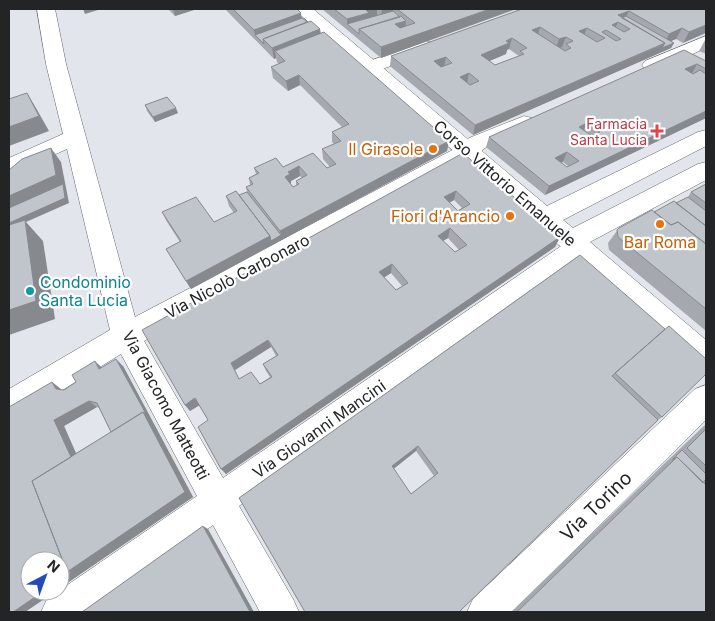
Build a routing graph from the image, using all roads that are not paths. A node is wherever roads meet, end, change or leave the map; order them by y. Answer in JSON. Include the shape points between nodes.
{"nodes":[{"id":1,"x":46,"y":9,"type":"edge"},
{"id":2,"x":303,"y":9,"type":"edge"},
{"id":3,"x":706,"y":41,"type":"edge"},
{"id":4,"x":438,"y":42,"type":"edge"},
{"id":5,"x":370,"y":67,"type":"junction"},
{"id":6,"x":636,"y":73,"type":"edge"},
{"id":7,"x":539,"y":116,"type":"edge"},
{"id":8,"x":76,"y":136,"type":"junction"},
{"id":9,"x":706,"y":137,"type":"edge"},
{"id":10,"x":468,"y":151,"type":"junction"},
{"id":11,"x":9,"y":167,"type":"edge"},
{"id":12,"x":706,"y":170,"type":"edge"},
{"id":13,"x":545,"y":218,"type":"junction"},
{"id":14,"x":575,"y":244,"type":"junction"},
{"id":15,"x":126,"y":336,"type":"junction"},
{"id":16,"x":706,"y":358,"type":"edge"},
{"id":17,"x":706,"y":399,"type":"edge"},
{"id":18,"x":9,"y":406,"type":"edge"},
{"id":19,"x":217,"y":501,"type":"junction"},
{"id":20,"x":60,"y":612,"type":"edge"},
{"id":21,"x":280,"y":612,"type":"edge"},
{"id":22,"x":486,"y":612,"type":"edge"}],
"edges":[{"from":1,"to":8,"type":"street","name":"Via Giacomo Matteotti","via":[[56,64]]},
{"from":2,"to":5,"type":"street","name":"Corso Vittorio Emanuele"},
{"from":3,"to":6,"type":"street"},
{"from":4,"to":5,"type":"street"},
{"from":5,"to":10,"type":"street","name":"Corso Vittorio Emanuele"},
{"from":7,"to":10,"type":"street","name":"Via Nicolò Carbonaro","via":[[478,143]]},
{"from":8,"to":11,"type":"street"},
{"from":8,"to":15,"type":"street","name":"Via Giacomo Matteotti"},
{"from":9,"to":13,"type":"street"},
{"from":10,"to":13,"type":"street","name":"Corso Vittorio Emanuele"},
{"from":10,"to":15,"type":"street","name":"Via Nicolò Carbonaro"},
{"from":12,"to":14,"type":"street","name":"Via Giovanni Mancini"},
{"from":13,"to":14,"type":"street","name":"Corso Vittorio Emanuele"},
{"from":14,"to":16,"type":"street","name":"Corso Vittorio Emanuele"},
{"from":14,"to":19,"type":"street","name":"Via Giovanni Mancini"},
{"from":15,"to":18,"type":"street","name":"Via Nicolò Carbonaro"},
{"from":15,"to":19,"type":"street","name":"Via Giacomo Matteotti"},
{"from":17,"to":22,"type":"street","name":"Via Torino"},
{"from":19,"to":20,"type":"street","name":"Via Giovanni Mancini"},
{"from":19,"to":21,"type":"street","name":"Via Giacomo Matteotti"}]}
